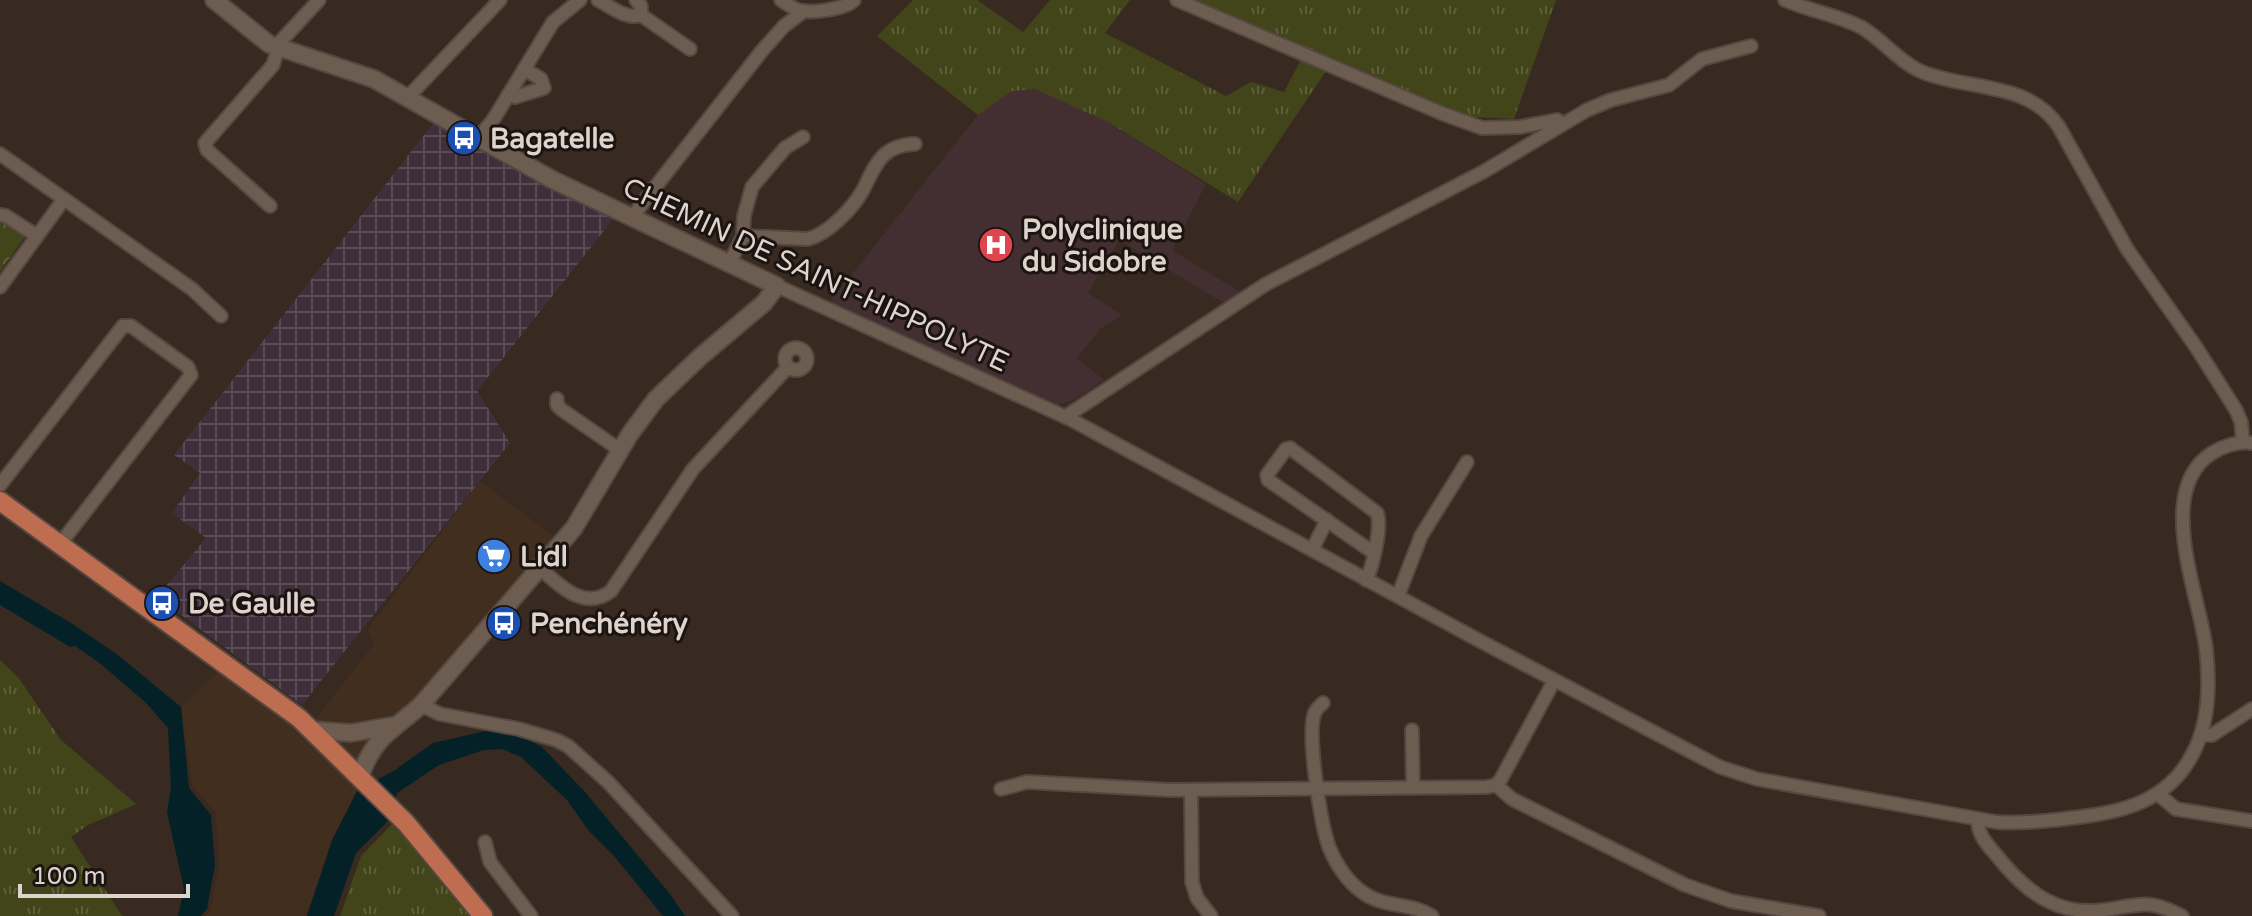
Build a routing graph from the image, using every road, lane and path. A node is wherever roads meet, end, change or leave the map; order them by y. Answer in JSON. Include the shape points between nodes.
{"nodes":[{"id":1,"x":214,"y":0,"type":"edge"},
{"id":2,"x":319,"y":0,"type":"edge"},
{"id":3,"x":500,"y":0,"type":"edge"},
{"id":4,"x":580,"y":0,"type":"edge"},
{"id":5,"x":598,"y":0,"type":"edge"},
{"id":6,"x":636,"y":0,"type":"edge"},
{"id":7,"x":781,"y":0,"type":"edge"},
{"id":8,"x":854,"y":0,"type":"edge"},
{"id":9,"x":1177,"y":0,"type":"edge"},
{"id":10,"x":1785,"y":0,"type":"edge"},
{"id":11,"x":804,"y":11,"type":"junction"},
{"id":12,"x":641,"y":15,"type":"junction"},
{"id":13,"x":784,"y":26,"type":"junction"},
{"id":14,"x":1751,"y":46,"type":"dead end"},
{"id":15,"x":278,"y":48,"type":"junction"},
{"id":16,"x":690,"y":49,"type":"dead end"},
{"id":17,"x":524,"y":69,"type":"junction"},
{"id":18,"x":509,"y":94,"type":"junction"},
{"id":19,"x":408,"y":97,"type":"junction"},
{"id":20,"x":1563,"y":124,"type":"junction"},
{"id":21,"x":803,"y":137,"type":"dead end"},
{"id":22,"x":478,"y":138,"type":"junction"},
{"id":23,"x":915,"y":144,"type":"dead end"},
{"id":24,"x":0,"y":154,"type":"edge"},
{"id":25,"x":64,"y":199,"type":"junction"},
{"id":26,"x":270,"y":206,"type":"dead end"},
{"id":27,"x":0,"y":215,"type":"edge"},
{"id":28,"x":631,"y":218,"type":"junction"},
{"id":29,"x":37,"y":236,"type":"junction"},
{"id":30,"x":743,"y":236,"type":"junction"},
{"id":31,"x":729,"y":264,"type":"junction"},
{"id":32,"x":777,"y":286,"type":"junction"},
{"id":33,"x":0,"y":287,"type":"edge"},
{"id":34,"x":221,"y":316,"type":"dead end"},
{"id":35,"x":788,"y":367,"type":"dead end"},
{"id":36,"x":557,"y":399,"type":"dead end"},
{"id":37,"x":1065,"y":417,"type":"junction"},
{"id":38,"x":2248,"y":442,"type":"edge"},
{"id":39,"x":620,"y":450,"type":"junction"},
{"id":40,"x":1467,"y":462,"type":"dead end"},
{"id":41,"x":0,"y":485,"type":"edge"},
{"id":42,"x":0,"y":501,"type":"edge"},
{"id":43,"x":1331,"y":522,"type":"junction"},
{"id":44,"x":60,"y":544,"type":"junction"},
{"id":45,"x":1312,"y":550,"type":"junction"},
{"id":46,"x":1374,"y":553,"type":"junction"},
{"id":47,"x":541,"y":569,"type":"junction"},
{"id":48,"x":1366,"y":580,"type":"junction"},
{"id":49,"x":1398,"y":596,"type":"junction"},
{"id":50,"x":1554,"y":681,"type":"junction"},
{"id":51,"x":1323,"y":703,"type":"dead end"},
{"id":52,"x":421,"y":705,"type":"junction"},
{"id":53,"x":2252,"y":709,"type":"edge"},
{"id":54,"x":393,"y":726,"type":"junction"},
{"id":55,"x":311,"y":730,"type":"junction"},
{"id":56,"x":1412,"y":730,"type":"dead end"},
{"id":57,"x":2202,"y":735,"type":"junction"},
{"id":58,"x":363,"y":780,"type":"junction"},
{"id":59,"x":1496,"y":785,"type":"junction"},
{"id":60,"x":1413,"y":787,"type":"junction"},
{"id":61,"x":1001,"y":789,"type":"dead end"},
{"id":62,"x":1318,"y":789,"type":"junction"},
{"id":63,"x":1191,"y":790,"type":"junction"},
{"id":64,"x":2159,"y":795,"type":"junction"},
{"id":65,"x":1978,"y":820,"type":"junction"},
{"id":66,"x":2252,"y":821,"type":"edge"},
{"id":67,"x":485,"y":842,"type":"dead end"},
{"id":68,"x":1740,"y":902,"type":"junction"},
{"id":69,"x":483,"y":916,"type":"edge"},
{"id":70,"x":531,"y":916,"type":"edge"},
{"id":71,"x":732,"y":916,"type":"edge"},
{"id":72,"x":1211,"y":916,"type":"edge"},
{"id":73,"x":1432,"y":916,"type":"edge"},
{"id":74,"x":1740,"y":916,"type":"edge"},
{"id":75,"x":1819,"y":916,"type":"edge"},
{"id":76,"x":2182,"y":916,"type":"edge"}],
"edges":[{"from":1,"to":15,"type":"street","name":"CHEMIN DE SAINT-HIPPOLYTE"},
{"from":2,"to":15,"type":"street"},
{"from":3,"to":19,"type":"street"},
{"from":4,"to":17,"type":"street","via":[[553,22]]},
{"from":5,"to":12,"type":"street","via":[[628,16]]},
{"from":6,"to":12,"type":"street"},
{"from":7,"to":11,"type":"street"},
{"from":7,"to":13,"type":"street"},
{"from":8,"to":11,"type":"street","via":[[844,8]]},
{"from":9,"to":20,"type":"street","via":[[1482,128],[1557,120]]},
{"from":10,"to":38,"type":"street","via":[[1859,27],[1921,71],[2002,90],[2048,113],[2127,249],[2236,410]]},
{"from":11,"to":13,"type":"street"},
{"from":12,"to":16,"type":"street"},
{"from":13,"to":28,"type":"street"},
{"from":14,"to":20,"type":"street","via":[[1707,57],[1669,85],[1611,100]]},
{"from":15,"to":19,"type":"street","name":"CHEMIN DE SAINT-HIPPOLYTE","via":[[363,74]]},
{"from":15,"to":26,"type":"street","via":[[273,65],[205,143]]},
{"from":17,"to":18,"type":"street"},
{"from":17,"to":18,"type":"street","via":[[541,79],[544,88]]},
{"from":18,"to":22,"type":"street"},
{"from":19,"to":22,"type":"street","name":"CHEMIN DE SAINT-HIPPOLYTE"},
{"from":20,"to":37,"type":"street","via":[[1483,172],[1266,284]]},
{"from":21,"to":30,"type":"street","via":[[785,148],[752,187]]},
{"from":22,"to":28,"type":"street","name":"CHEMIN DE SAINT-HIPPOLYTE"},
{"from":23,"to":30,"type":"street","via":[[890,149],[861,193],[817,237]]},
{"from":24,"to":25,"type":"street"},
{"from":25,"to":29,"type":"street"},
{"from":25,"to":34,"type":"street","via":[[192,289]]},
{"from":27,"to":29,"type":"street"},
{"from":28,"to":31,"type":"street","name":"CHEMIN DE SAINT-HIPPOLYTE"},
{"from":29,"to":33,"type":"street"},
{"from":30,"to":31,"type":"street"},
{"from":31,"to":32,"type":"street","name":"CHEMIN DE SAINT-HIPPOLYTE"},
{"from":32,"to":37,"type":"street","name":"CHEMIN DE SAINT-HIPPOLYTE"},
{"from":32,"to":39,"type":"street","via":[[667,386]]},
{"from":35,"to":47,"type":"street","via":[[693,469],[611,591],[599,598],[577,596]]},
{"from":36,"to":39,"type":"street","via":[[562,410]]},
{"from":37,"to":45,"type":"street","name":"CHEMIN DE SAINT-HIPPOLYTE"},
{"from":38,"to":57,"type":"street","via":[[2207,457],[2192,473],[2183,497],[2183,529],[2207,662]]},
{"from":39,"to":47,"type":"street","via":[[574,528]]},
{"from":40,"to":49,"type":"street","via":[[1421,536]]},
{"from":41,"to":44,"type":"street","via":[[123,326],[131,326],[188,367],[191,375]]},
{"from":42,"to":44,"type":"main road"},
{"from":43,"to":45,"type":"street"},
{"from":43,"to":46,"type":"street"},
{"from":43,"to":46,"type":"street","via":[[1268,480],[1286,449],[1377,513]]},
{"from":44,"to":55,"type":"main road","via":[[272,696]]},
{"from":45,"to":48,"type":"street","name":"CHEMIN DE SAINT-HIPPOLYTE"},
{"from":46,"to":48,"type":"street"},
{"from":47,"to":52,"type":"street"},
{"from":48,"to":49,"type":"street","name":"CHEMIN DE SAINT-HIPPOLYTE"},
{"from":49,"to":50,"type":"street","name":"CHEMIN DE SAINT-HIPPOLYTE"},
{"from":50,"to":59,"type":"street"},
{"from":50,"to":65,"type":"street","name":"CHEMIN DE SAINT-HIPPOLYTE","via":[[1738,774]]},
{"from":51,"to":62,"type":"street","via":[[1313,719]]},
{"from":52,"to":54,"type":"street"},
{"from":52,"to":71,"type":"street","via":[[568,746]]},
{"from":53,"to":57,"type":"street","via":[[2212,735]]},
{"from":54,"to":55,"type":"street","via":[[351,733]]},
{"from":54,"to":58,"type":"street","via":[[371,751]]},
{"from":55,"to":58,"type":"main road"},
{"from":56,"to":60,"type":"street"},
{"from":57,"to":64,"type":"street","via":[[2184,769]]},
{"from":58,"to":69,"type":"main road"},
{"from":59,"to":60,"type":"street"},
{"from":59,"to":68,"type":"street","via":[[1512,799],[1685,885]]},
{"from":60,"to":62,"type":"street"},
{"from":61,"to":63,"type":"street","via":[[1027,782]]},
{"from":62,"to":63,"type":"street"},
{"from":62,"to":73,"type":"street","via":[[1330,849],[1351,882],[1378,901]]},
{"from":63,"to":72,"type":"street","via":[[1192,882]]},
{"from":64,"to":65,"type":"street","name":"CHEMIN DE SAINT-HIPPOLYTE","via":[[2097,815],[2026,823]]},
{"from":64,"to":66,"type":"street","via":[[2176,809]]},
{"from":65,"to":76,"type":"street","via":[[1981,837],[2013,875],[2054,906],[2082,912],[2146,903]]},
{"from":67,"to":70,"type":"street","via":[[490,862]]},
{"from":68,"to":74,"type":"street"},
{"from":68,"to":75,"type":"street"}]}
